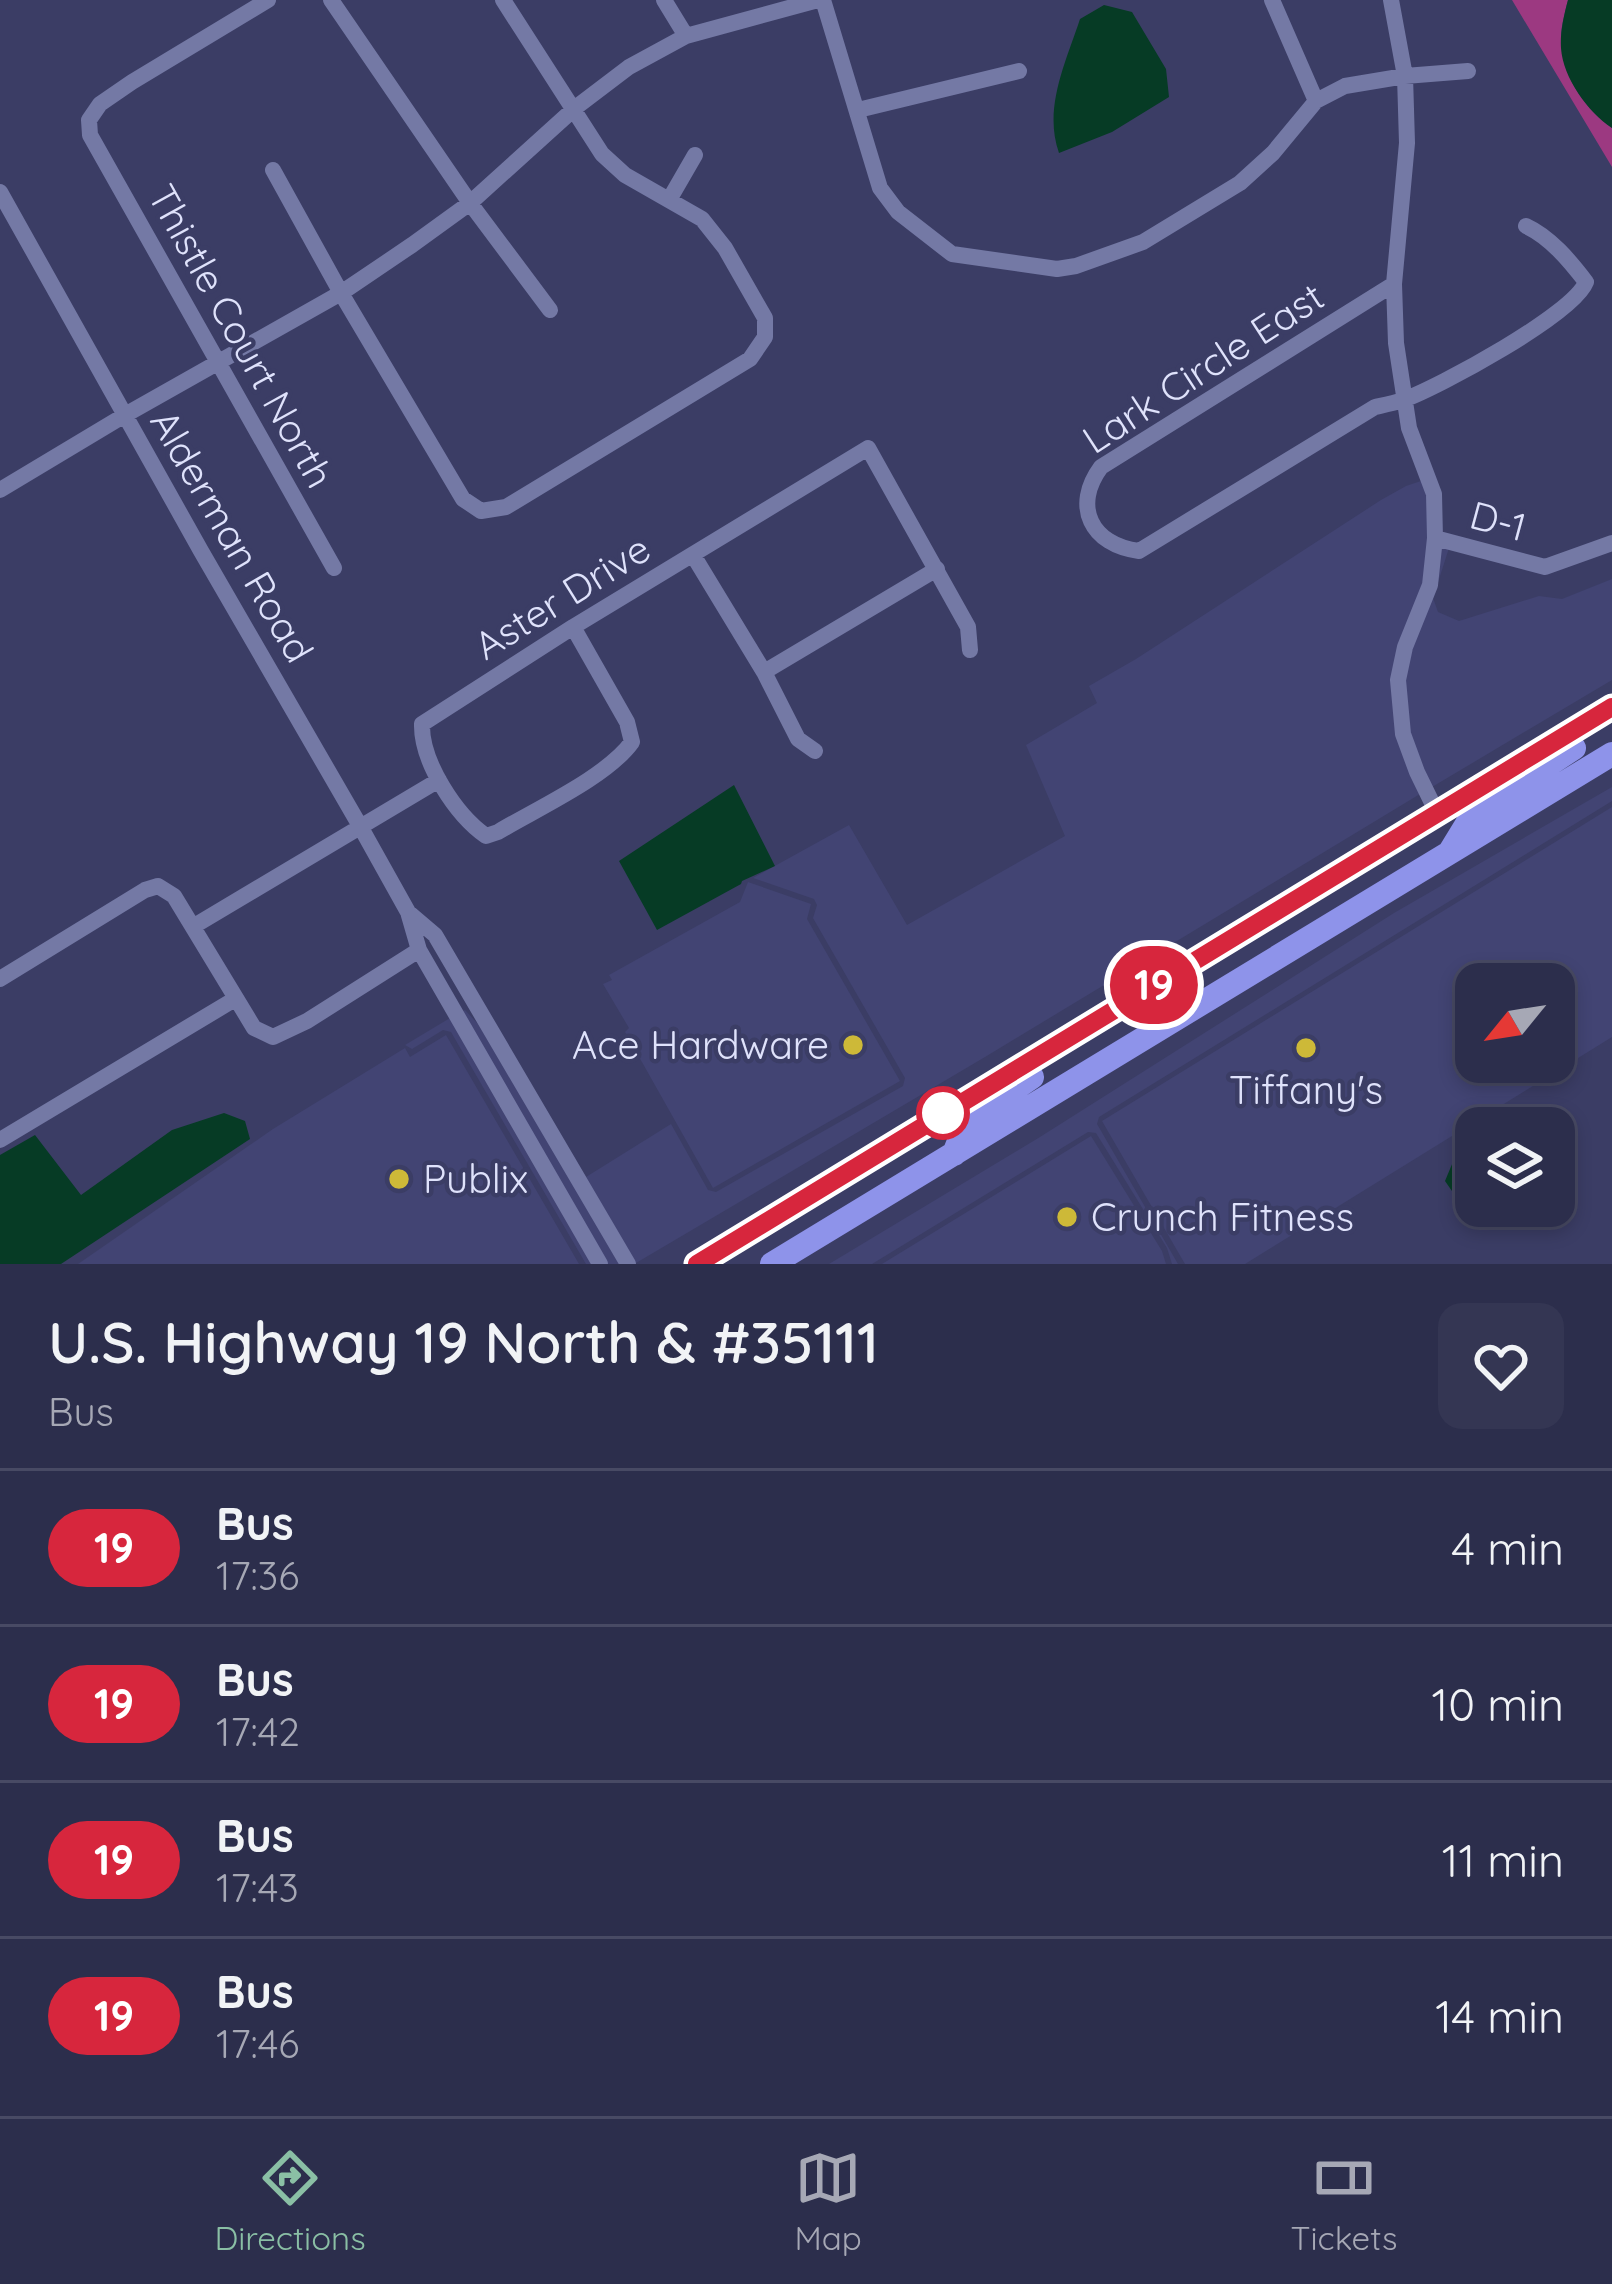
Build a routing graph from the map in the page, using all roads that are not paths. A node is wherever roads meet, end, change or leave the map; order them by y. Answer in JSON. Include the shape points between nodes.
{"nodes":[{"id":1,"x":268,"y":0,"type":"edge"},
{"id":2,"x":331,"y":0,"type":"edge"},
{"id":3,"x":503,"y":0,"type":"edge"},
{"id":4,"x":664,"y":0,"type":"edge"},
{"id":5,"x":820,"y":0,"type":"edge"},
{"id":6,"x":1272,"y":0,"type":"edge"},
{"id":7,"x":1391,"y":0,"type":"edge"},
{"id":8,"x":686,"y":35,"type":"junction"},
{"id":9,"x":1019,"y":71,"type":"dead end"},
{"id":10,"x":1468,"y":71,"type":"dead end"},
{"id":11,"x":1406,"y":76,"type":"junction"},
{"id":12,"x":1316,"y":101,"type":"junction"},
{"id":13,"x":574,"y":107,"type":"junction"},
{"id":14,"x":858,"y":110,"type":"junction"},
{"id":15,"x":695,"y":154,"type":"dead end"},
{"id":16,"x":273,"y":170,"type":"dead end"},
{"id":17,"x":0,"y":192,"type":"edge"},
{"id":18,"x":669,"y":200,"type":"junction"},
{"id":19,"x":470,"y":203,"type":"junction"},
{"id":20,"x":1526,"y":226,"type":"dead end"},
{"id":21,"x":1394,"y":284,"type":"junction"},
{"id":22,"x":340,"y":292,"type":"junction"},
{"id":23,"x":550,"y":310,"type":"dead end"},
{"id":24,"x":218,"y":363,"type":"junction"},
{"id":25,"x":1404,"y":399,"type":"junction"},
{"id":26,"x":125,"y":415,"type":"junction"},
{"id":27,"x":0,"y":490,"type":"edge"},
{"id":28,"x":1435,"y":538,"type":"junction"},
{"id":29,"x":1612,"y":543,"type":"edge"},
{"id":30,"x":693,"y":555,"type":"junction"},
{"id":31,"x":334,"y":568,"type":"dead end"},
{"id":32,"x":938,"y":569,"type":"junction"},
{"id":33,"x":573,"y":627,"type":"junction"},
{"id":34,"x":970,"y":650,"type":"dead end"},
{"id":35,"x":764,"y":672,"type":"junction"},
{"id":36,"x":1612,"y":706,"type":"edge"},
{"id":37,"x":1612,"y":725,"type":"edge"},
{"id":38,"x":815,"y":751,"type":"dead end"},
{"id":39,"x":1605,"y":755,"type":"edge"},
{"id":40,"x":440,"y":780,"type":"junction"},
{"id":41,"x":1437,"y":813,"type":"junction"},
{"id":42,"x":360,"y":826,"type":"junction"},
{"id":43,"x":1450,"y":853,"type":"junction"},
{"id":44,"x":408,"y":912,"type":"junction"},
{"id":45,"x":194,"y":926,"type":"junction"},
{"id":46,"x":1219,"y":946,"type":"junction"},
{"id":47,"x":419,"y":950,"type":"junction"},
{"id":48,"x":0,"y":979,"type":"edge"},
{"id":49,"x":235,"y":999,"type":"junction"},
{"id":50,"x":0,"y":1140,"type":"edge"},
{"id":51,"x":954,"y":1154,"type":"junction"},
{"id":52,"x":600,"y":1264,"type":"edge"},
{"id":53,"x":628,"y":1264,"type":"edge"},
{"id":54,"x":697,"y":1264,"type":"edge"},
{"id":55,"x":772,"y":1264,"type":"edge"}],
"edges":[{"from":1,"to":24,"type":"street","name":"Thistle Court North","via":[[100,104],[88,120]]},
{"from":2,"to":19,"type":"street"},
{"from":3,"to":13,"type":"street"},
{"from":4,"to":8,"type":"street"},
{"from":5,"to":8,"type":"street"},
{"from":5,"to":14,"type":"street"},
{"from":6,"to":12,"type":"street"},
{"from":7,"to":11,"type":"street"},
{"from":8,"to":13,"type":"street"},
{"from":9,"to":14,"type":"street"},
{"from":10,"to":11,"type":"street"},
{"from":11,"to":12,"type":"street","via":[[1345,86]]},
{"from":11,"to":21,"type":"street"},
{"from":12,"to":14,"type":"street","via":[[1240,183],[1143,242],[1058,268],[952,254],[914,226],[880,188]]},
{"from":13,"to":18,"type":"street","via":[[602,154]]},
{"from":13,"to":19,"type":"street"},
{"from":15,"to":18,"type":"street"},
{"from":16,"to":22,"type":"street"},
{"from":17,"to":26,"type":"street","name":"Alderman Road"},
{"from":18,"to":22,"type":"street","via":[[702,219],[724,248],[766,318],[765,337],[750,359],[506,507],[481,511],[463,499]]},
{"from":19,"to":22,"type":"street"},
{"from":19,"to":23,"type":"street"},
{"from":20,"to":25,"type":"street","via":[[1575,267],[1586,282],[1582,293]]},
{"from":21,"to":25,"type":"street"},
{"from":21,"to":25,"type":"street","name":"Lark Circle East","via":[[1101,466],[1090,481],[1088,513],[1103,540],[1138,551],[1375,407]]},
{"from":22,"to":24,"type":"street"},
{"from":24,"to":26,"type":"street"},
{"from":24,"to":31,"type":"street","name":"Thistle Court North"},
{"from":25,"to":28,"type":"street","via":[[1433,494]]},
{"from":26,"to":27,"type":"street"},
{"from":26,"to":42,"type":"street","name":"Alderman Road"},
{"from":28,"to":29,"type":"street","name":"D-1","via":[[1545,567]]},
{"from":28,"to":41,"type":"street","via":[[1430,585],[1398,680],[1403,734]]},
{"from":30,"to":32,"type":"street","name":"Aster Drive","via":[[868,448]]},
{"from":30,"to":33,"type":"street","name":"Aster Drive"},
{"from":30,"to":35,"type":"street"},
{"from":32,"to":34,"type":"street","via":[[968,626]]},
{"from":32,"to":35,"type":"street"},
{"from":33,"to":40,"type":"street","name":"Aster Drive","via":[[422,724]]},
{"from":33,"to":40,"type":"street","via":[[627,722],[632,742],[622,756],[486,836],[465,821]]},
{"from":35,"to":38,"type":"street","via":[[798,740]]},
{"from":36,"to":41,"type":"highway"},
{"from":37,"to":43,"type":"highway","via":[[1473,814]]},
{"from":39,"to":43,"type":"highway"},
{"from":40,"to":42,"type":"street"},
{"from":41,"to":46,"type":"highway"},
{"from":42,"to":44,"type":"street","name":"Alderman Road"},
{"from":42,"to":45,"type":"street"},
{"from":43,"to":51,"type":"highway"},
{"from":44,"to":47,"type":"street","name":"Alderman Road"},
{"from":44,"to":53,"type":"street","name":"Alderman Road","via":[[435,935]]},
{"from":45,"to":48,"type":"street","via":[[158,886]]},
{"from":45,"to":49,"type":"street"},
{"from":46,"to":51,"type":"highway","via":[[1185,984],[972,1118]]},
{"from":46,"to":54,"type":"highway"},
{"from":47,"to":49,"type":"street","via":[[273,1037],[254,1028]]},
{"from":47,"to":52,"type":"street","name":"Alderman Road"},
{"from":49,"to":50,"type":"street"},
{"from":51,"to":55,"type":"highway"}]}
